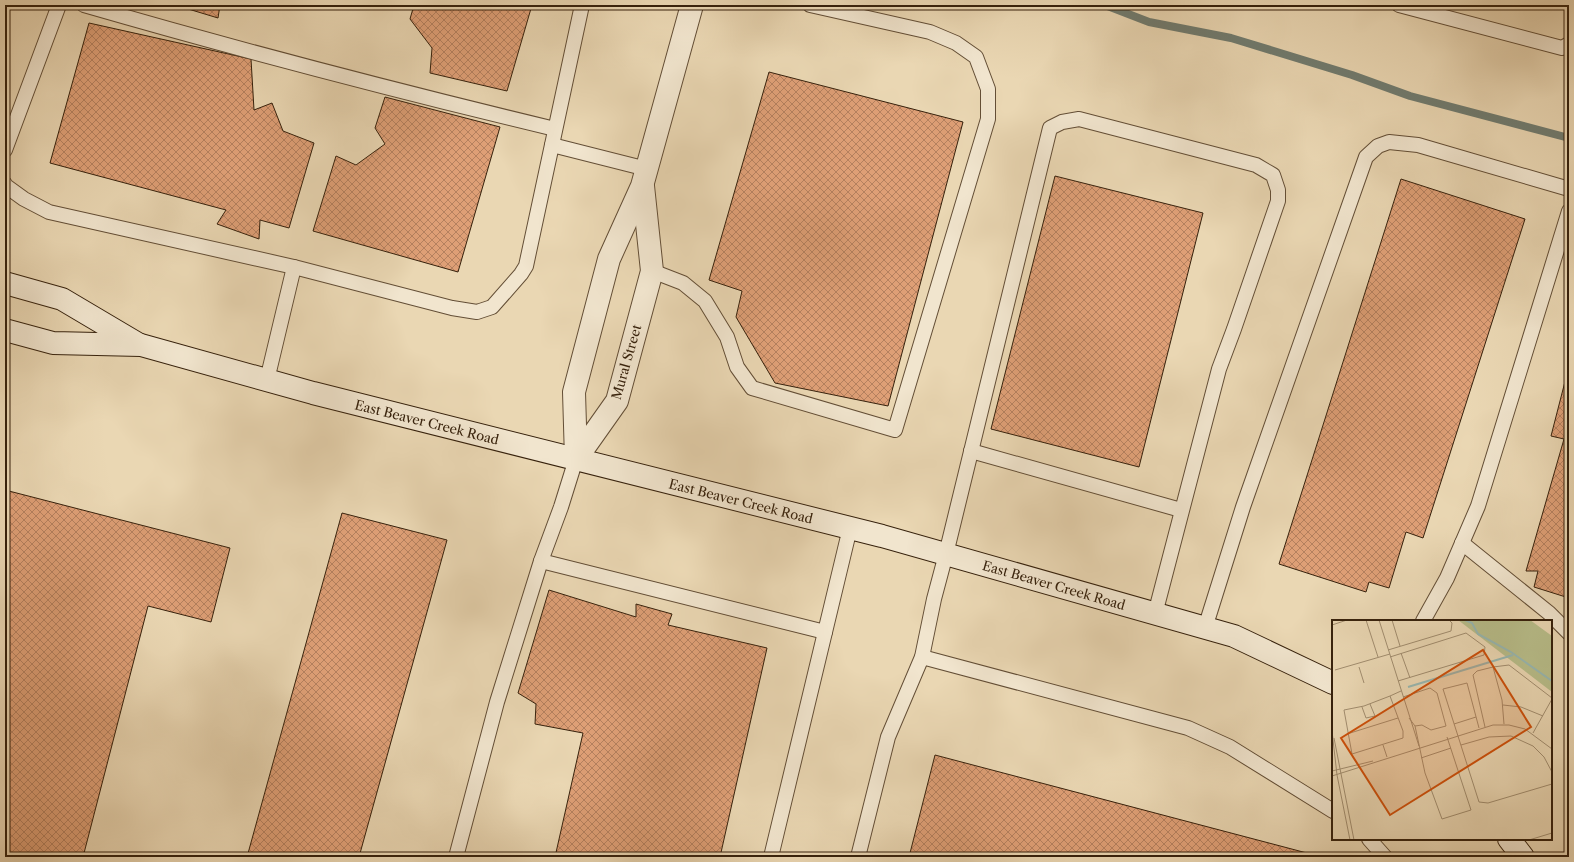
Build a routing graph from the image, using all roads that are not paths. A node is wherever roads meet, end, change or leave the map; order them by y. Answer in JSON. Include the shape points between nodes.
{"nodes":[{"id":1,"x":59,"y":5,"type":"edge"},
{"id":2,"x":84,"y":5,"type":"edge"},
{"id":3,"x":582,"y":5,"type":"edge"},
{"id":4,"x":692,"y":5,"type":"edge"},
{"id":5,"x":810,"y":5,"type":"edge"},
{"id":6,"x":1399,"y":5,"type":"edge"},
{"id":7,"x":1569,"y":44,"type":"edge"},
{"id":8,"x":556,"y":129,"type":"junction"},
{"id":9,"x":552,"y":145,"type":"junction"},
{"id":10,"x":5,"y":150,"type":"edge"},
{"id":11,"x":645,"y":178,"type":"junction"},
{"id":12,"x":5,"y":184,"type":"edge"},
{"id":13,"x":1569,"y":189,"type":"edge"},
{"id":14,"x":1569,"y":211,"type":"edge"},
{"id":15,"x":294,"y":267,"type":"junction"},
{"id":16,"x":652,"y":271,"type":"junction"},
{"id":17,"x":5,"y":283,"type":"edge"},
{"id":18,"x":5,"y":330,"type":"edge"},
{"id":19,"x":141,"y":345,"type":"junction"},
{"id":20,"x":267,"y":380,"type":"junction"},
{"id":21,"x":971,"y":451,"type":"junction"},
{"id":22,"x":576,"y":459,"type":"junction"},
{"id":23,"x":1181,"y":510,"type":"junction"},
{"id":24,"x":850,"y":528,"type":"junction"},
{"id":25,"x":1462,"y":543,"type":"junction"},
{"id":26,"x":946,"y":554,"type":"junction"},
{"id":27,"x":541,"y":561,"type":"junction"},
{"id":28,"x":1155,"y":614,"type":"junction"},
{"id":29,"x":1424,"y":620,"type":"edge"},
{"id":30,"x":1205,"y":628,"type":"junction"},
{"id":31,"x":825,"y":632,"type":"junction"},
{"id":32,"x":1569,"y":633,"type":"edge"},
{"id":33,"x":922,"y":657,"type":"junction"},
{"id":34,"x":1332,"y":683,"type":"edge"},
{"id":35,"x":1332,"y":810,"type":"edge"},
{"id":36,"x":1370,"y":840,"type":"edge"},
{"id":37,"x":1510,"y":840,"type":"edge"},
{"id":38,"x":456,"y":857,"type":"edge"},
{"id":39,"x":771,"y":857,"type":"edge"},
{"id":40,"x":858,"y":857,"type":"edge"},
{"id":41,"x":1386,"y":857,"type":"edge"},
{"id":42,"x":1522,"y":857,"type":"edge"}],
"edges":[{"from":1,"to":10,"type":"lane"},
{"from":2,"to":8,"type":"lane","via":[[413,95]]},
{"from":3,"to":8,"type":"lane"},
{"from":4,"to":11,"type":"street","name":"Mural Street"},
{"from":5,"to":16,"type":"lane","via":[[930,32],[956,43],[976,57],[988,89],[988,119],[895,430],[752,388],[737,367],[727,337],[706,301],[683,283]]},
{"from":6,"to":7,"type":"lane","via":[[1562,48]]},
{"from":8,"to":9,"type":"lane"},
{"from":9,"to":11,"type":"lane"},
{"from":9,"to":15,"type":"lane","via":[[526,266],[492,307],[477,312],[452,308]]},
{"from":11,"to":16,"type":"street","name":"Mural Street"},
{"from":11,"to":22,"type":"street","name":"Mural Street","via":[[609,259],[574,392]]},
{"from":12,"to":15,"type":"lane","via":[[24,199],[49,212]]},
{"from":13,"to":30,"type":"lane","via":[[1418,145],[1389,142],[1378,146],[1366,157],[1243,507]]},
{"from":14,"to":25,"type":"lane","via":[[1478,506]]},
{"from":15,"to":20,"type":"lane"},
{"from":16,"to":22,"type":"street","name":"Mural Street","via":[[617,400]]},
{"from":17,"to":19,"type":"street","name":"East Beaver Creek Road","via":[[62,299]]},
{"from":18,"to":19,"type":"street","name":"East Beaver Creek Road","via":[[53,343]]},
{"from":19,"to":20,"type":"street","name":"East Beaver Creek Road"},
{"from":20,"to":22,"type":"street","name":"East Beaver Creek Road"},
{"from":21,"to":23,"type":"lane"},
{"from":21,"to":23,"type":"lane","via":[[1050,128],[1062,122],[1079,119],[1256,164],[1273,175],[1278,190],[1278,201],[1219,369]]},
{"from":21,"to":26,"type":"lane"},
{"from":22,"to":24,"type":"street","name":"East Beaver Creek Road"},
{"from":22,"to":27,"type":"lane"},
{"from":23,"to":28,"type":"lane"},
{"from":24,"to":26,"type":"street","name":"East Beaver Creek Road"},
{"from":24,"to":31,"type":"lane"},
{"from":25,"to":29,"type":"lane","via":[[1447,578]]},
{"from":25,"to":32,"type":"lane","via":[[1549,613]]},
{"from":26,"to":28,"type":"street","name":"East Beaver Creek Road"},
{"from":26,"to":33,"type":"lane"},
{"from":27,"to":31,"type":"lane"},
{"from":27,"to":38,"type":"lane","via":[[497,702]]},
{"from":28,"to":30,"type":"street","name":"East Beaver Creek Road"},
{"from":30,"to":34,"type":"street","name":"East Beaver Creek Road","via":[[1234,636]]},
{"from":31,"to":39,"type":"lane"},
{"from":33,"to":35,"type":"lane","via":[[1188,728],[1230,747]]},
{"from":33,"to":40,"type":"lane","via":[[888,737]]},
{"from":36,"to":41,"type":"lane"},
{"from":37,"to":42,"type":"street"}]}
